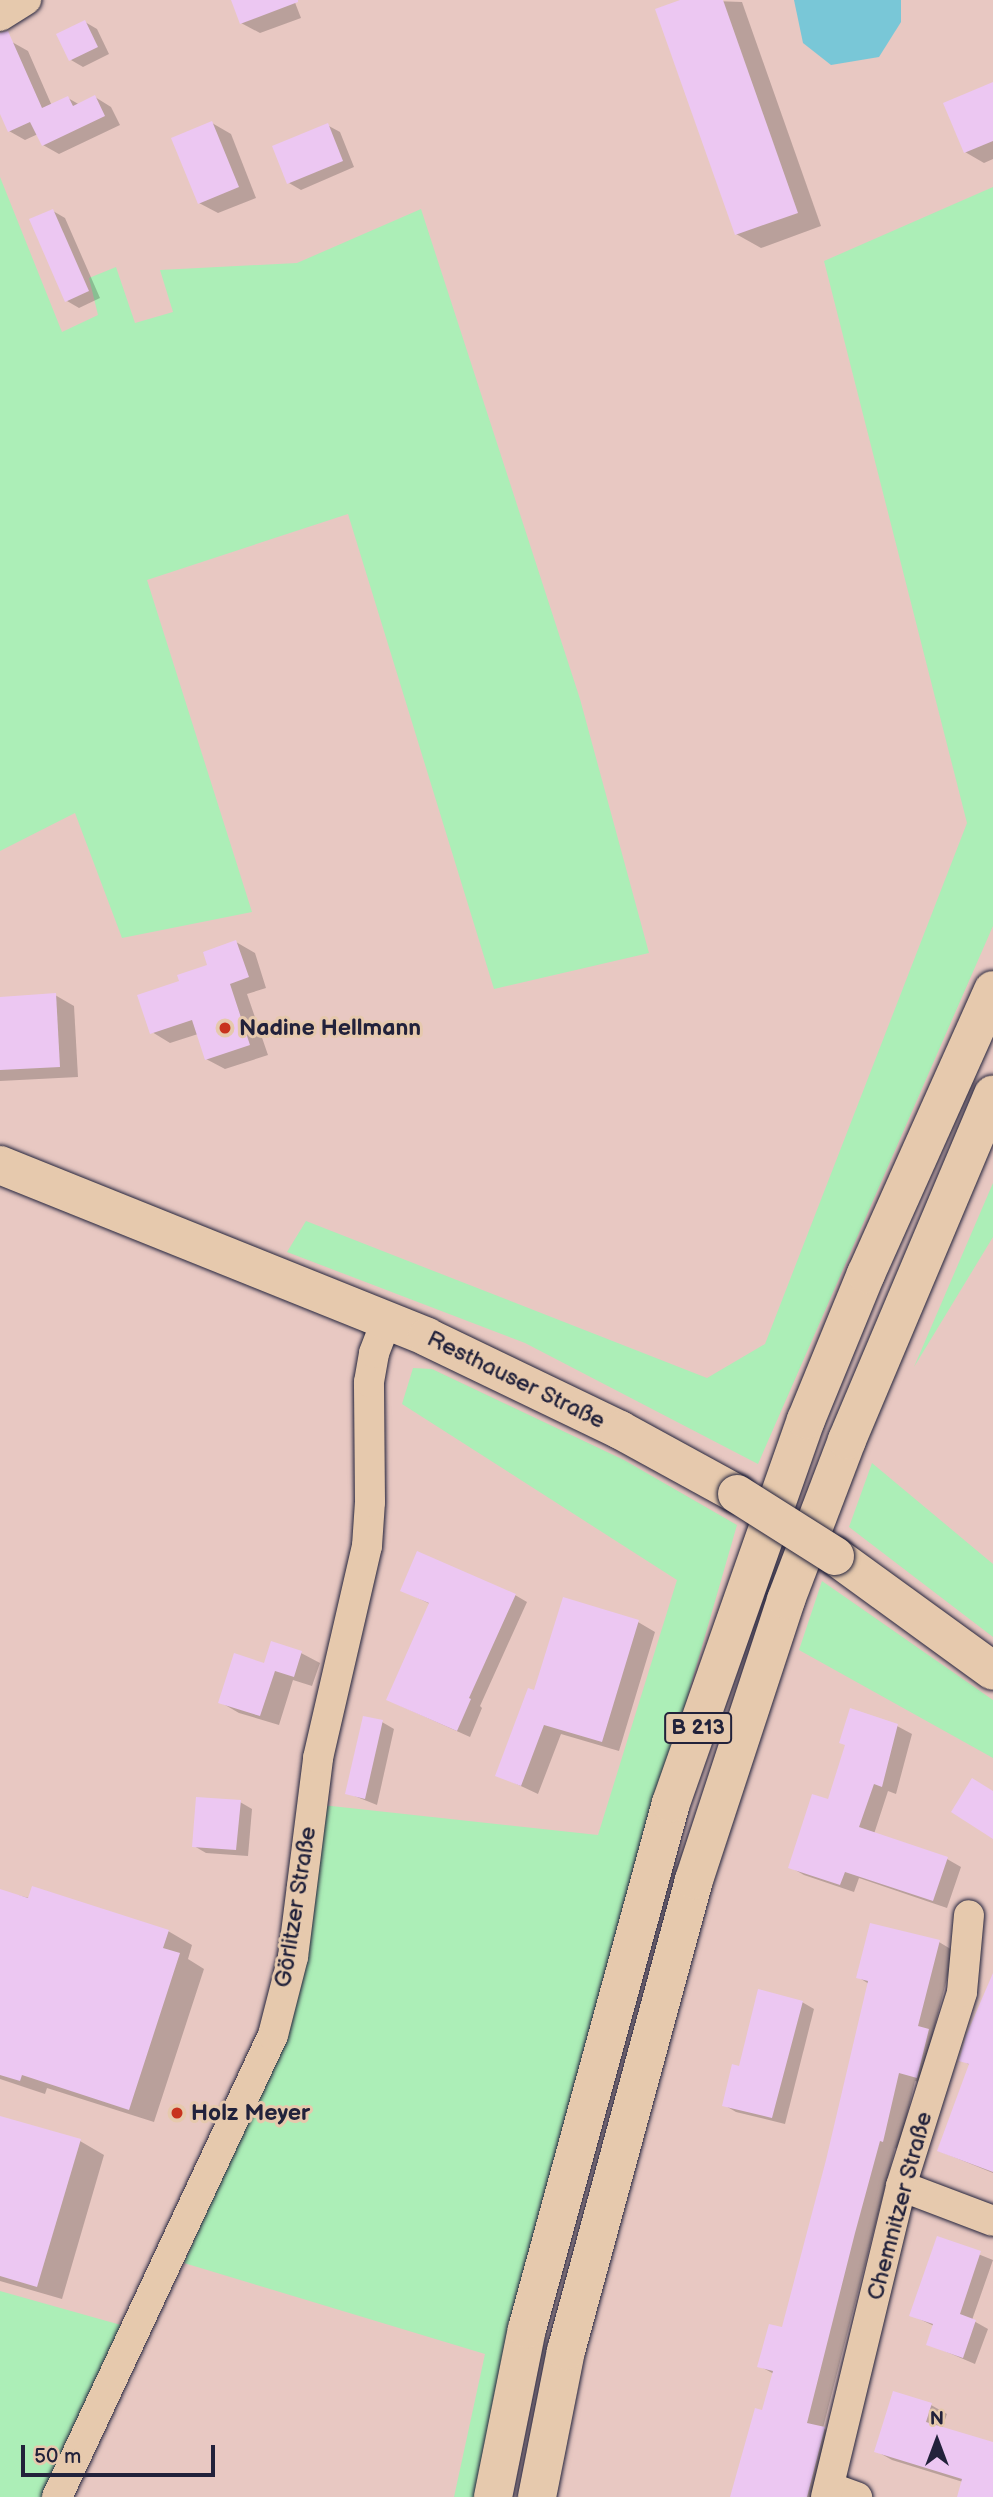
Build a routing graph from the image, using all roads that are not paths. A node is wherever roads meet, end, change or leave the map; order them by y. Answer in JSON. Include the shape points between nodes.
{"nodes":[{"id":1,"x":26,"y":0,"type":"edge"},
{"id":2,"x":0,"y":16,"type":"edge"},
{"id":3,"x":993,"y":989,"type":"edge"},
{"id":4,"x":993,"y":1095,"type":"edge"},
{"id":5,"x":0,"y":1166,"type":"edge"},
{"id":6,"x":387,"y":1319,"type":"junction"},
{"id":7,"x":993,"y":1671,"type":"edge"},
{"id":8,"x":970,"y":1915,"type":"dead end"},
{"id":9,"x":901,"y":2186,"type":"junction"},
{"id":10,"x":993,"y":2221,"type":"edge"},
{"id":11,"x":837,"y":2494,"type":"edge"},
{"id":12,"x":57,"y":2497,"type":"edge"},
{"id":13,"x":493,"y":2497,"type":"edge"},
{"id":14,"x":537,"y":2497,"type":"edge"}],
"edges":[{"from":1,"to":2,"type":"street"},
{"from":3,"to":13,"type":"main road","number":"B 213","via":[[806,1420],[671,1803],[527,2329]]},
{"from":4,"to":14,"type":"main road","number":"B 213","via":[[842,1452],[786,1600],[702,1854],[566,2351]]},
{"from":5,"to":6,"type":"main road","name":"Resthauser Straße"},
{"from":6,"to":7,"type":"main road","name":"Resthauser Straße","bridge":true,"via":[[620,1430],[737,1494],[835,1556]]},
{"from":6,"to":12,"type":"street","name":"Görlitzer Straße","via":[[369,1382],[367,1546],[318,1758],[293,1958],[273,2035]]},
{"from":8,"to":9,"type":"street","name":"Chemnitzer Straße","via":[[962,1992]]},
{"from":9,"to":10,"type":"street"},
{"from":9,"to":11,"type":"street","name":"Chemnitzer Straße"}]}
